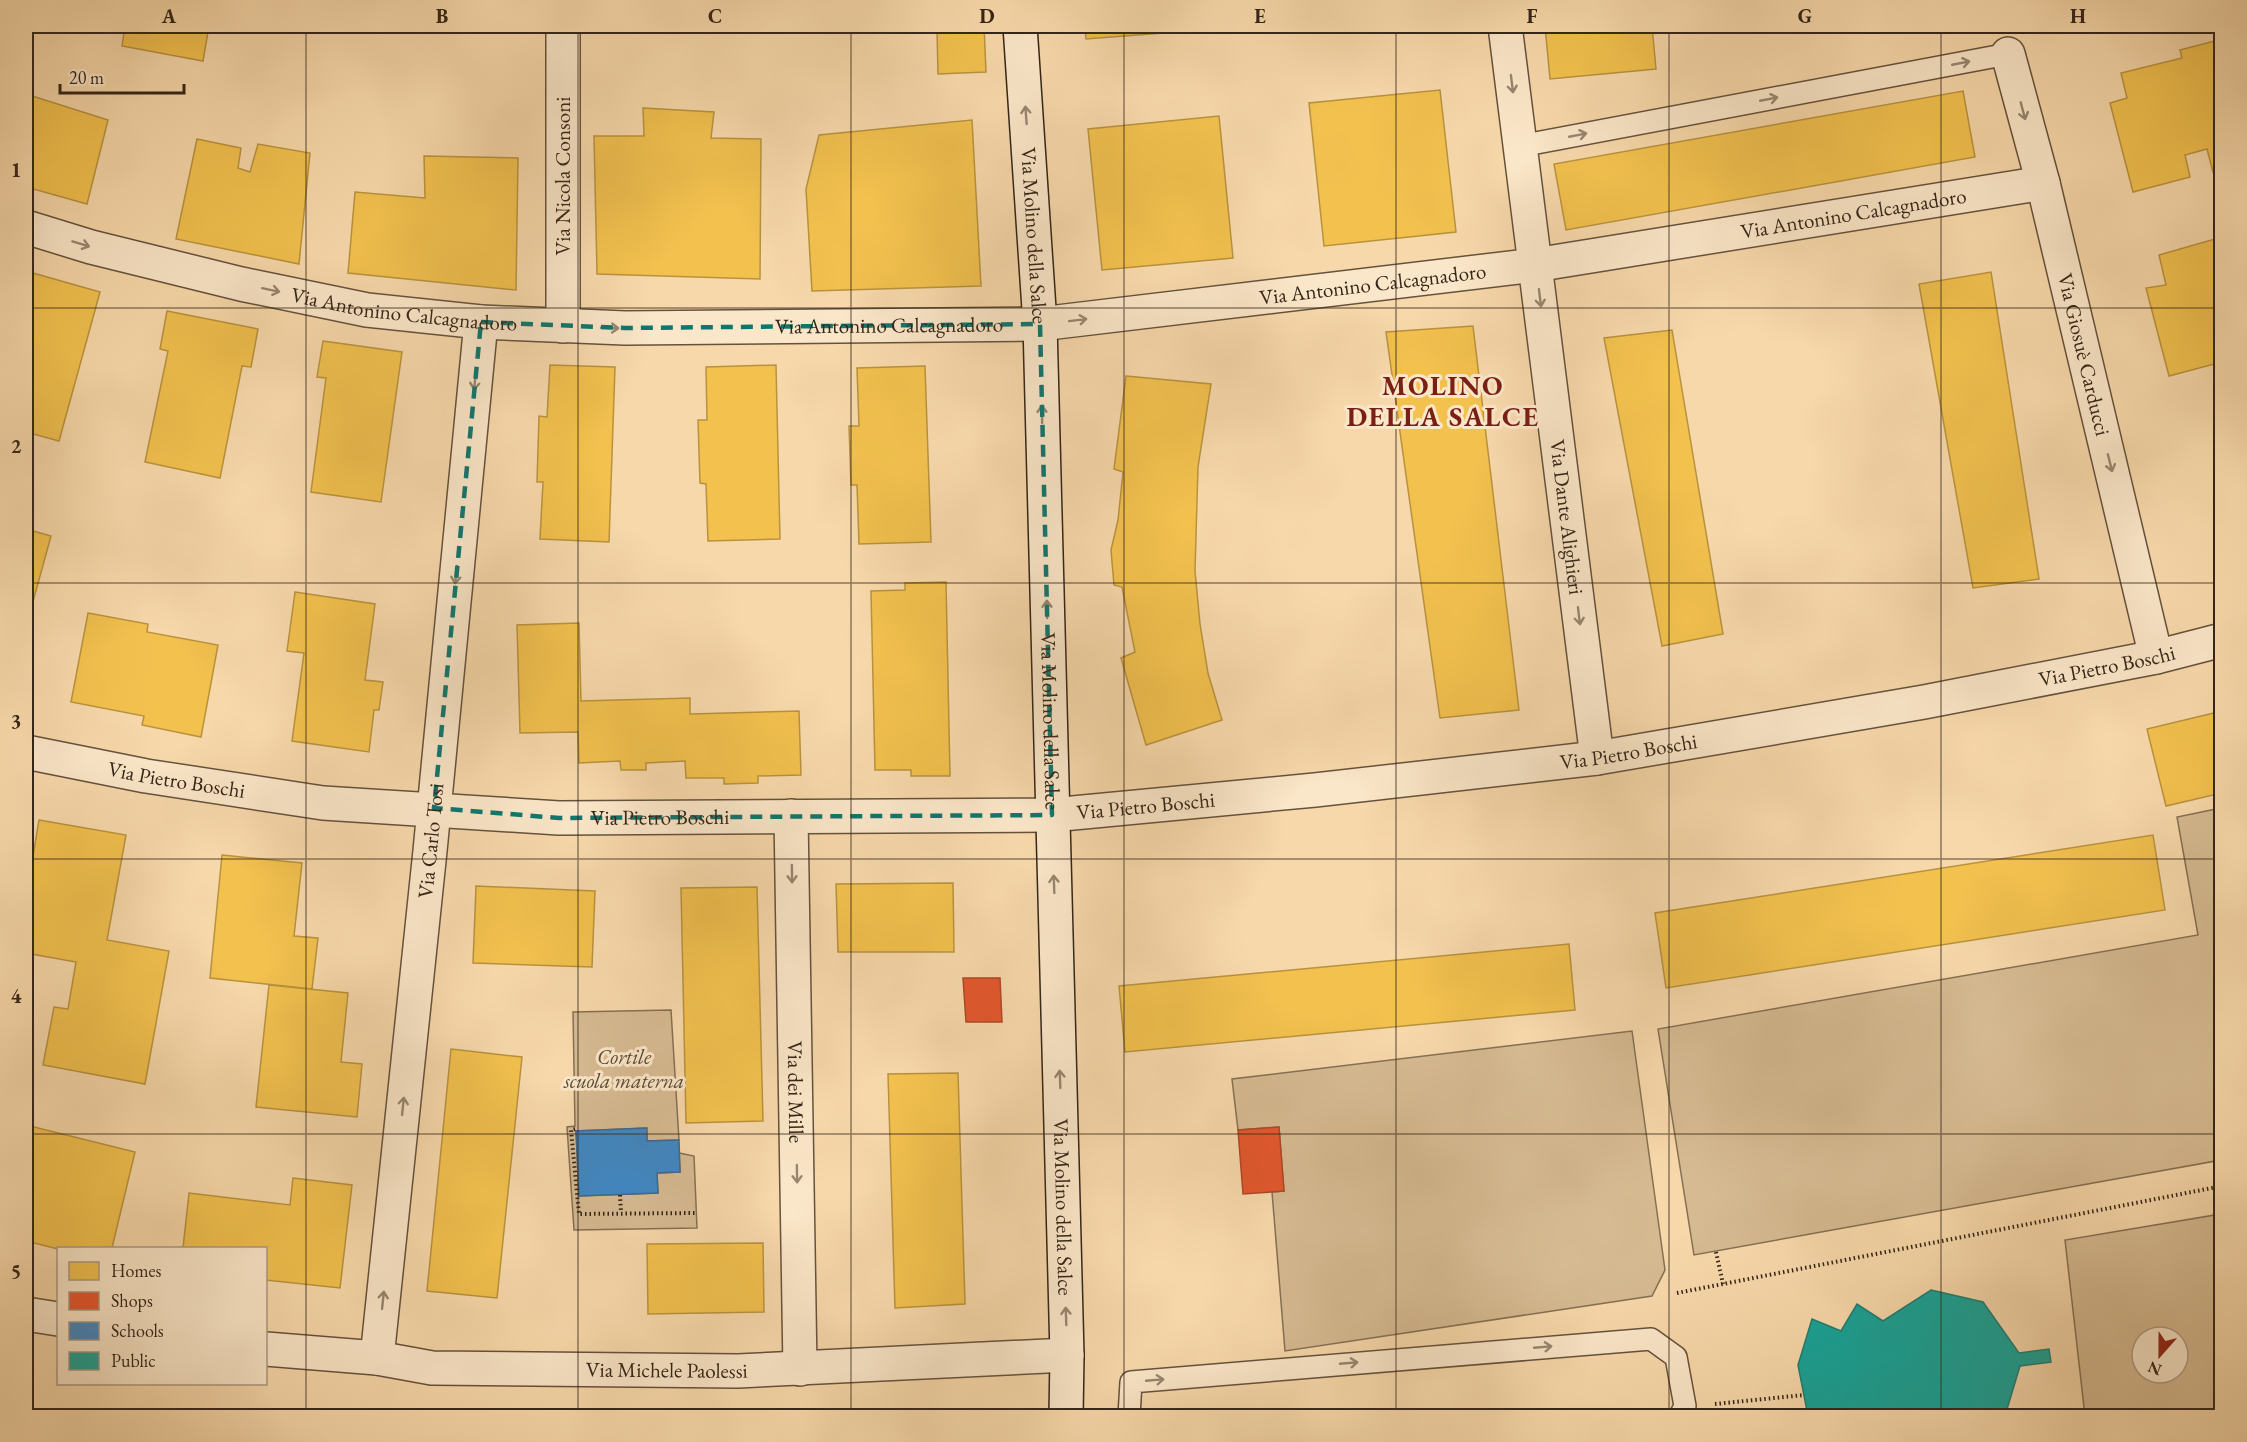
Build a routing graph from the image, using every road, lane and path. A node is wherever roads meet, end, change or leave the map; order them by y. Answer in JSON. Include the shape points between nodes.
{"nodes":[{"id":1,"x":563,"y":26,"type":"edge"},
{"id":2,"x":1020,"y":26,"type":"edge"},
{"id":3,"x":1505,"y":26,"type":"edge"},
{"id":4,"x":2008,"y":54,"type":"joint"},
{"id":5,"x":1520,"y":146,"type":"junction"},
{"id":6,"x":2043,"y":183,"type":"junction"},
{"id":7,"x":26,"y":227,"type":"edge"},
{"id":8,"x":1535,"y":265,"type":"junction"},
{"id":9,"x":481,"y":322,"type":"junction"},
{"id":10,"x":1040,"y":324,"type":"junction"},
{"id":11,"x":563,"y":326,"type":"junction"},
{"id":12,"x":2222,"y":639,"type":"edge"},
{"id":13,"x":2156,"y":657,"type":"junction"},
{"id":14,"x":26,"y":752,"type":"edge"},
{"id":15,"x":1597,"y":758,"type":"junction"},
{"id":16,"x":434,"y":808,"type":"junction"},
{"id":17,"x":1052,"y":815,"type":"junction"},
{"id":18,"x":791,"y":816,"type":"junction"},
{"id":19,"x":575,"y":1129,"type":"dead end"},
{"id":20,"x":2222,"y":1186,"type":"edge"},
{"id":21,"x":620,"y":1195,"type":"dead end"},
{"id":22,"x":621,"y":1212,"type":"junction"},
{"id":23,"x":696,"y":1213,"type":"dead end"},
{"id":24,"x":1716,"y":1252,"type":"dead end"},
{"id":25,"x":1723,"y":1284,"type":"junction"},
{"id":26,"x":1677,"y":1293,"type":"dead end"},
{"id":27,"x":26,"y":1314,"type":"edge"},
{"id":28,"x":57,"y":1320,"type":"edge"},
{"id":29,"x":267,"y":1349,"type":"edge"},
{"id":30,"x":1068,"y":1355,"type":"junction"},
{"id":31,"x":377,"y":1359,"type":"junction"},
{"id":32,"x":800,"y":1369,"type":"junction"},
{"id":33,"x":1804,"y":1395,"type":"dead end"},
{"id":34,"x":1682,"y":1411,"type":"edge"},
{"id":35,"x":1066,"y":1416,"type":"edge"},
{"id":36,"x":1129,"y":1416,"type":"edge"}],
"edges":[{"from":1,"to":11,"type":"street","name":"Via Nicola Consoni"},
{"from":10,"to":2,"type":"street","name":"Via Molino della Salce","one_way":true},
{"from":3,"to":5,"type":"street","name":"Via Dante Alighieri","one_way":true},
{"from":5,"to":4,"type":"lane","one_way":true},
{"from":4,"to":6,"type":"street","name":"Via Giosuè Carducci","one_way":true},
{"from":5,"to":8,"type":"street","name":"Via Dante Alighieri"},
{"from":6,"to":8,"type":"street","name":"Via Antonino Calcagnadoro"},
{"from":6,"to":13,"type":"street","name":"Via Giosuè Carducci","one_way":true},
{"from":7,"to":9,"type":"street","name":"Via Antonino Calcagnadoro","one_way":true,"via":[[241,284],[367,310]]},
{"from":10,"to":8,"type":"street","name":"Via Antonino Calcagnadoro","one_way":true},
{"from":8,"to":15,"type":"street","name":"Via Dante Alighieri","one_way":true},
{"from":9,"to":11,"type":"street","name":"Via Antonino Calcagnadoro"},
{"from":9,"to":16,"type":"street","name":"Via Carlo Tosi","one_way":true},
{"from":11,"to":10,"type":"street","name":"Via Antonino Calcagnadoro","one_way":true},
{"from":17,"to":10,"type":"street","name":"Via Molino della Salce","one_way":true},
{"from":12,"to":13,"type":"street","name":"Via Pietro Boschi"},
{"from":13,"to":15,"type":"street","name":"Via Pietro Boschi"},
{"from":14,"to":16,"type":"street","name":"Via Pietro Boschi","via":[[146,776],[323,803]]},
{"from":15,"to":17,"type":"street","name":"Via Pietro Boschi"},
{"from":16,"to":18,"type":"street","name":"Via Pietro Boschi","via":[[559,818]]},
{"from":31,"to":16,"type":"street","name":"Via Carlo Tosi","one_way":true},
{"from":17,"to":18,"type":"street","name":"Via Pietro Boschi"},
{"from":30,"to":17,"type":"street","name":"Via Molino della Salce","one_way":true},
{"from":18,"to":32,"type":"street","name":"Via dei Mille","one_way":true},
{"from":19,"to":22,"type":"path","via":[[571,1130],[579,1214]]},
{"from":20,"to":25,"type":"path"},
{"from":21,"to":22,"type":"path"},
{"from":22,"to":23,"type":"path"},
{"from":24,"to":25,"type":"path"},
{"from":25,"to":26,"type":"path"},
{"from":27,"to":28,"type":"street"},
{"from":29,"to":31,"type":"street","name":"Via Michele Paolessi"},
{"from":30,"to":32,"type":"street","name":"Via Michele Paolessi"},
{"from":30,"to":35,"type":"street","name":"Via Molino della Salce"},
{"from":31,"to":32,"type":"street","name":"Via Michele Paolessi","via":[[432,1368]]},
{"from":33,"to":34,"type":"path"},
{"from":36,"to":34,"type":"lane","one_way":true,"via":[[1131,1382],[1651,1339],[1676,1357]]}]}
